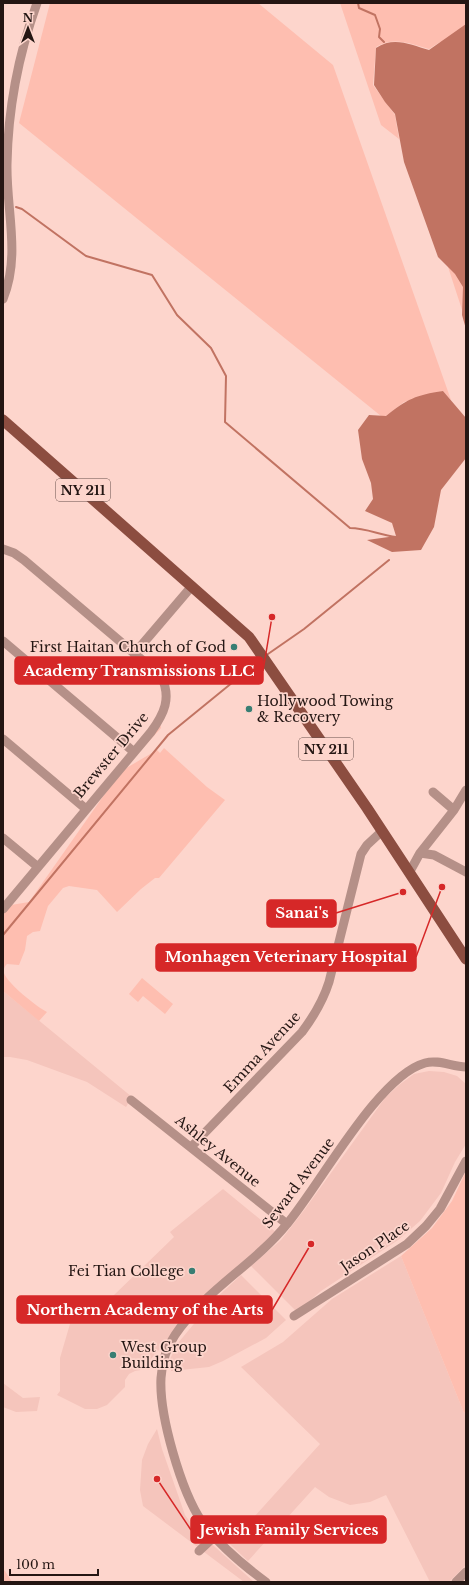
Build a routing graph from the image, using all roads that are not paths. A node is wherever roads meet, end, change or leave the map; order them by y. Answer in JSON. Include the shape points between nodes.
{"nodes":[{"id":1,"x":37,"y":3,"type":"edge"},
{"id":2,"x":3,"y":299,"type":"edge"},
{"id":3,"x":3,"y":420,"type":"edge"},
{"id":4,"x":3,"y":550,"type":"edge"},
{"id":5,"x":192,"y":586,"type":"junction"},
{"id":6,"x":3,"y":641,"type":"edge"},
{"id":7,"x":134,"y":654,"type":"junction"},
{"id":8,"x":3,"y":739,"type":"edge"},
{"id":9,"x":134,"y":752,"type":"junction"},
{"id":10,"x":466,"y":790,"type":"edge"},
{"id":11,"x":433,"y":792,"type":"dead end"},
{"id":12,"x":86,"y":809,"type":"junction"},
{"id":13,"x":454,"y":810,"type":"junction"},
{"id":14,"x":381,"y":832,"type":"junction"},
{"id":15,"x":3,"y":838,"type":"edge"},
{"id":16,"x":420,"y":853,"type":"junction"},
{"id":17,"x":38,"y":867,"type":"junction"},
{"id":18,"x":466,"y":872,"type":"edge"},
{"id":19,"x":409,"y":873,"type":"junction"},
{"id":20,"x":3,"y":909,"type":"edge"},
{"id":21,"x":466,"y":959,"type":"edge"},
{"id":22,"x":466,"y":1066,"type":"edge"},
{"id":23,"x":131,"y":1100,"type":"dead end"},
{"id":24,"x":192,"y":1146,"type":"junction"},
{"id":25,"x":466,"y":1161,"type":"edge"},
{"id":26,"x":287,"y":1224,"type":"junction"},
{"id":27,"x":294,"y":1316,"type":"dead end"},
{"id":28,"x":214,"y":1537,"type":"junction"},
{"id":29,"x":199,"y":1550,"type":"dead end"},
{"id":30,"x":466,"y":1572,"type":"edge"},
{"id":31,"x":266,"y":1582,"type":"edge"},
{"id":32,"x":456,"y":1582,"type":"edge"}],
"edges":[{"from":1,"to":2,"type":"street","via":[[17,77],[10,126],[7,163],[13,240],[8,287]]},
{"from":3,"to":5,"type":"main road","number":"NY 211"},
{"from":4,"to":7,"type":"street","name":"Brewster Drive","via":[[14,553],[24,560]]},
{"from":5,"to":7,"type":"street"},
{"from":5,"to":14,"type":"main road","number":"NY 211","via":[[232,621],[257,648]]},
{"from":6,"to":9,"type":"street"},
{"from":7,"to":9,"type":"street","name":"Brewster Drive","via":[[161,676],[166,685],[167,700],[160,720]]},
{"from":8,"to":12,"type":"street"},
{"from":9,"to":12,"type":"street","name":"Brewster Drive"},
{"from":10,"to":13,"type":"street"},
{"from":11,"to":13,"type":"street"},
{"from":12,"to":17,"type":"street","name":"Brewster Drive"},
{"from":13,"to":16,"type":"street"},
{"from":14,"to":19,"type":"main road","number":"NY 211"},
{"from":14,"to":24,"type":"street","name":"Emma Avenue","via":[[366,845],[361,854],[329,982],[315,1015],[302,1032]]},
{"from":15,"to":17,"type":"street"},
{"from":16,"to":18,"type":"street","via":[[434,856]]},
{"from":16,"to":19,"type":"street"},
{"from":17,"to":20,"type":"street","name":"Brewster Drive"},
{"from":19,"to":21,"type":"main road","number":"NY 211"},
{"from":22,"to":26,"type":"street","name":"Seward Avenue","via":[[457,1067],[439,1062],[425,1063],[397,1078],[364,1117]]},
{"from":23,"to":24,"type":"street","name":"Ashley Avenue"},
{"from":24,"to":26,"type":"street","name":"Ashley Avenue"},
{"from":25,"to":27,"type":"street","name":"Jason Place","via":[[447,1199],[407,1244]]},
{"from":26,"to":28,"type":"street","name":"Seward Avenue","via":[[264,1248],[201,1303],[174,1336],[164,1360],[161,1393],[171,1441],[191,1501]]},
{"from":28,"to":29,"type":"street"},
{"from":28,"to":31,"type":"street","name":"Seward Avenue"},
{"from":30,"to":32,"type":"street"}]}
